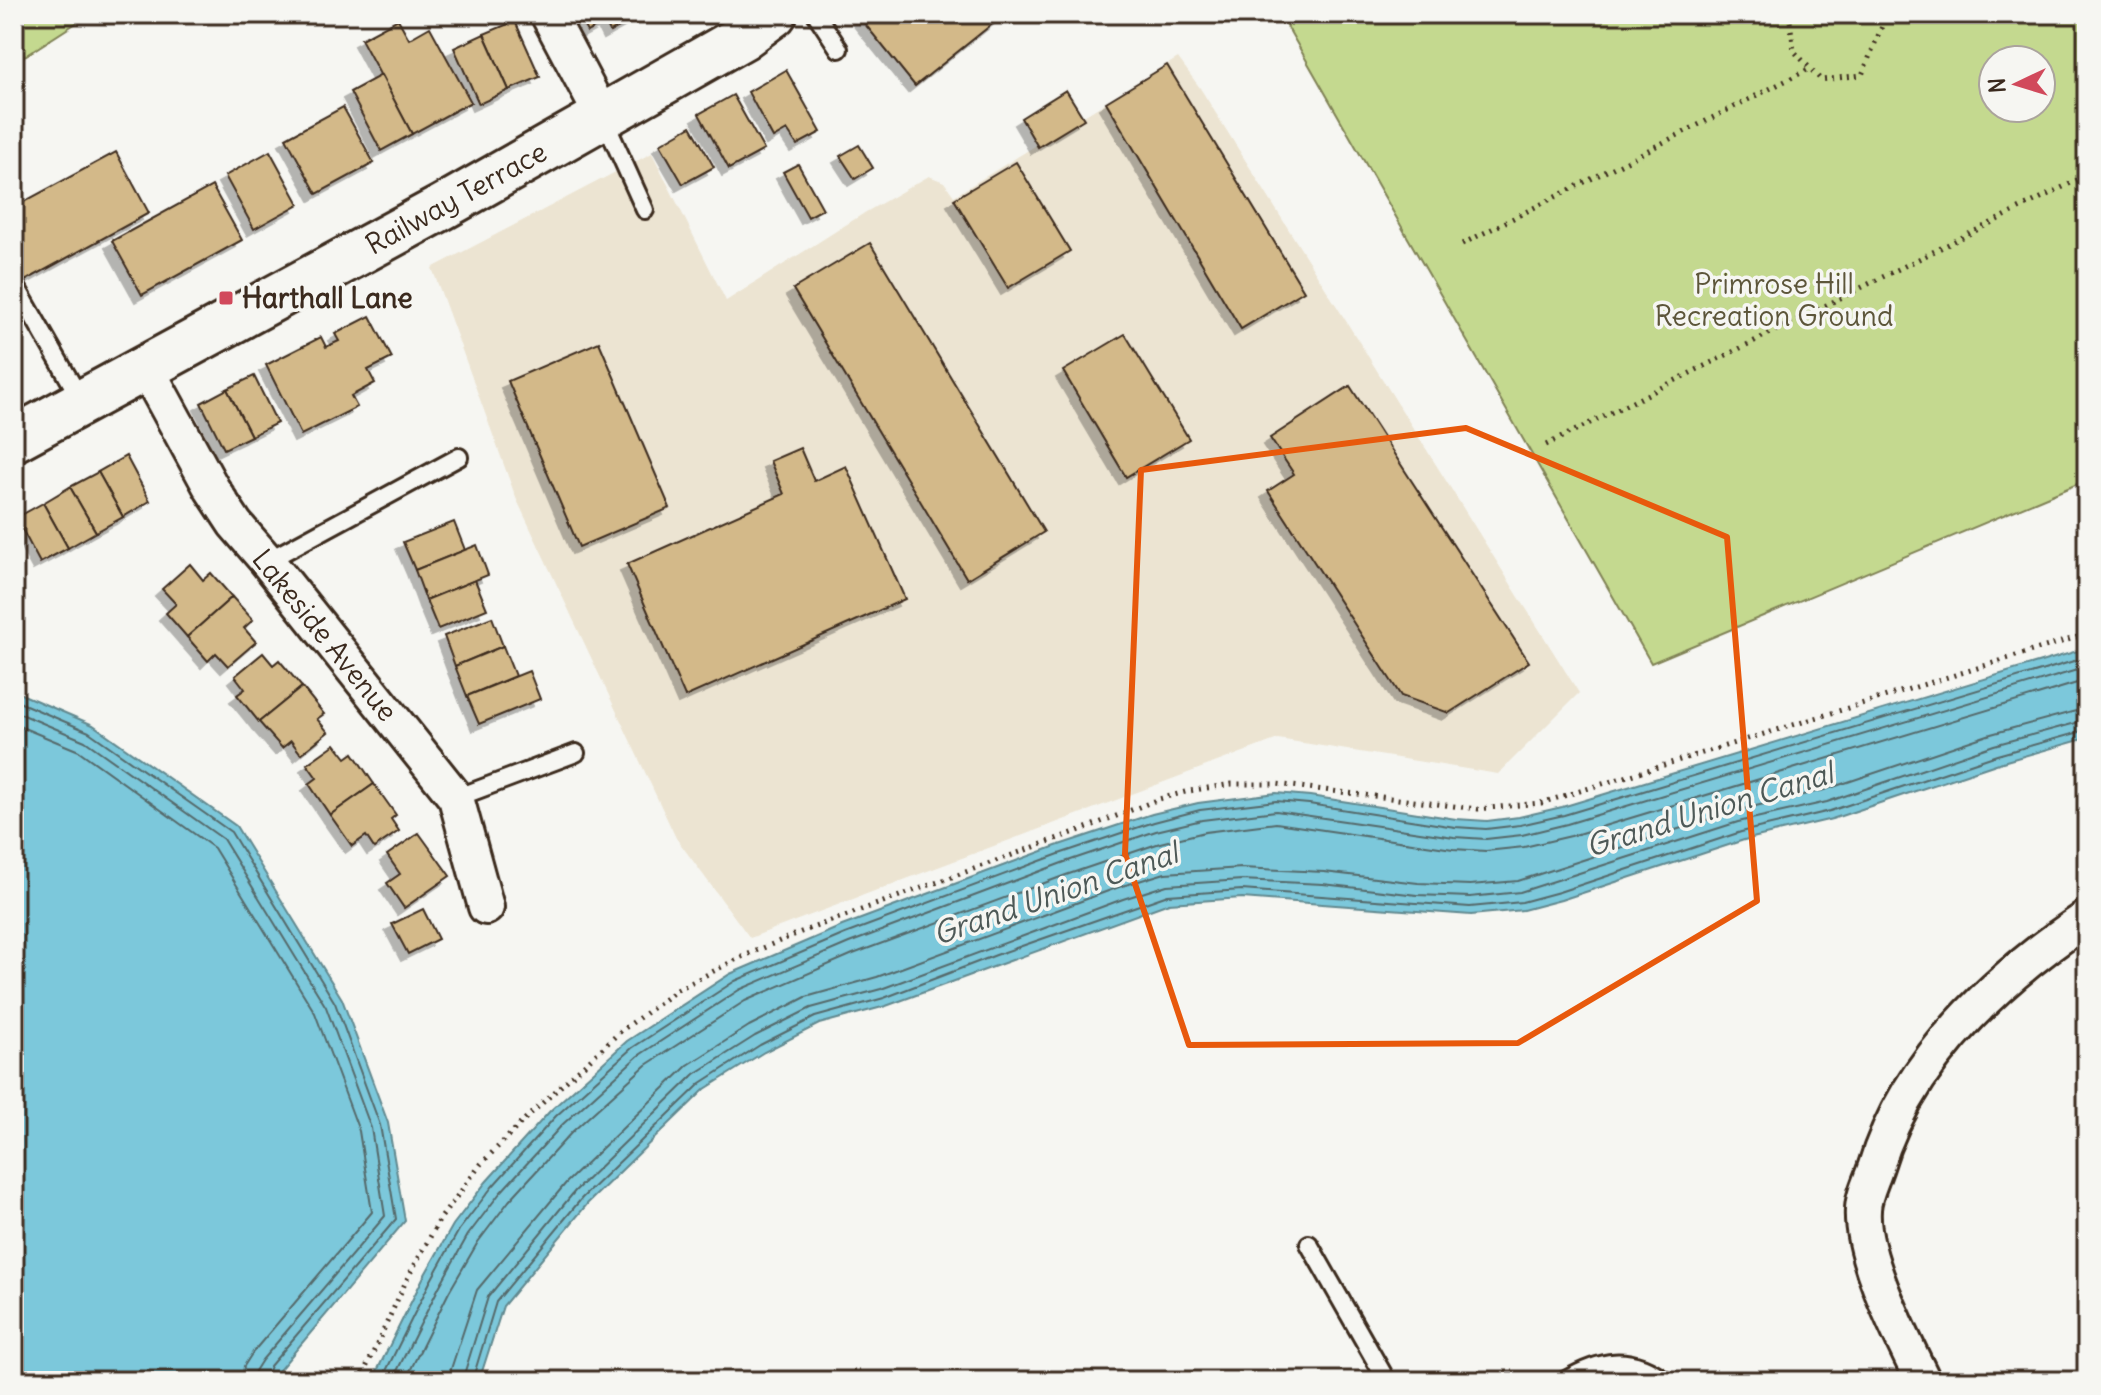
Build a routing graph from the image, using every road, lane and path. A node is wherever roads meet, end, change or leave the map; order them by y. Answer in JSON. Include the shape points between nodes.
{"nodes":[{"id":1,"x":548,"y":14,"type":"edge"},
{"id":2,"x":774,"y":14,"type":"edge"},
{"id":3,"x":816,"y":14,"type":"edge"},
{"id":4,"x":1789,"y":14,"type":"edge"},
{"id":5,"x":1887,"y":14,"type":"edge"},
{"id":6,"x":839,"y":49,"type":"dead end"},
{"id":7,"x":1809,"y":69,"type":"junction"},
{"id":8,"x":602,"y":116,"type":"junction"},
{"id":9,"x":2087,"y":175,"type":"edge"},
{"id":10,"x":645,"y":210,"type":"dead end"},
{"id":11,"x":1462,"y":244,"type":"dead end"},
{"id":12,"x":16,"y":286,"type":"dead end"},
{"id":13,"x":146,"y":368,"type":"junction"},
{"id":14,"x":82,"y":401,"type":"junction"},
{"id":15,"x":14,"y":439,"type":"edge"},
{"id":16,"x":1546,"y":445,"type":"dead end"},
{"id":17,"x":459,"y":457,"type":"dead end"},
{"id":18,"x":267,"y":561,"type":"junction"},
{"id":19,"x":2087,"y":634,"type":"edge"},
{"id":20,"x":576,"y":753,"type":"dead end"},
{"id":21,"x":456,"y":798,"type":"junction"},
{"id":22,"x":486,"y":907,"type":"dead end"},
{"id":23,"x":2087,"y":918,"type":"edge"},
{"id":24,"x":1309,"y":1244,"type":"dead end"},
{"id":25,"x":360,"y":1381,"type":"edge"},
{"id":26,"x":1387,"y":1381,"type":"edge"},
{"id":27,"x":1564,"y":1381,"type":"edge"},
{"id":28,"x":1666,"y":1381,"type":"edge"},
{"id":29,"x":1923,"y":1381,"type":"edge"}],
"edges":[{"from":1,"to":8,"type":"street"},
{"from":2,"to":8,"type":"street","name":"Railway Terrace"},
{"from":3,"to":6,"type":"lane"},
{"from":4,"to":7,"type":"path","via":[[1794,51]]},
{"from":5,"to":7,"type":"path","via":[[1862,75],[1821,80]]},
{"from":7,"to":11,"type":"path"},
{"from":8,"to":10,"type":"lane"},
{"from":8,"to":13,"type":"street","name":"Railway Terrace"},
{"from":9,"to":16,"type":"path"},
{"from":12,"to":14,"type":"lane"},
{"from":13,"to":14,"type":"street","name":"Railway Terrace"},
{"from":13,"to":18,"type":"street","name":"Lakeside Avenue","via":[[212,489]]},
{"from":14,"to":15,"type":"street","name":"Railway Terrace"},
{"from":17,"to":18,"type":"lane"},
{"from":18,"to":21,"type":"street","name":"Lakeside Avenue"},
{"from":19,"to":25,"type":"path","via":[[1541,803],[1478,809],[1276,784],[1189,791],[775,943],[677,990],[621,1031],[481,1164],[440,1219]]},
{"from":20,"to":21,"type":"lane"},
{"from":21,"to":22,"type":"street","name":"Lakeside Avenue"},
{"from":23,"to":29,"type":"street","via":[[2039,950],[1976,1007],[1906,1097],[1880,1151],[1863,1209],[1870,1260]]},
{"from":24,"to":26,"type":"lane"},
{"from":27,"to":28,"type":"lane","via":[[1590,1366],[1612,1362],[1654,1372]]}]}
